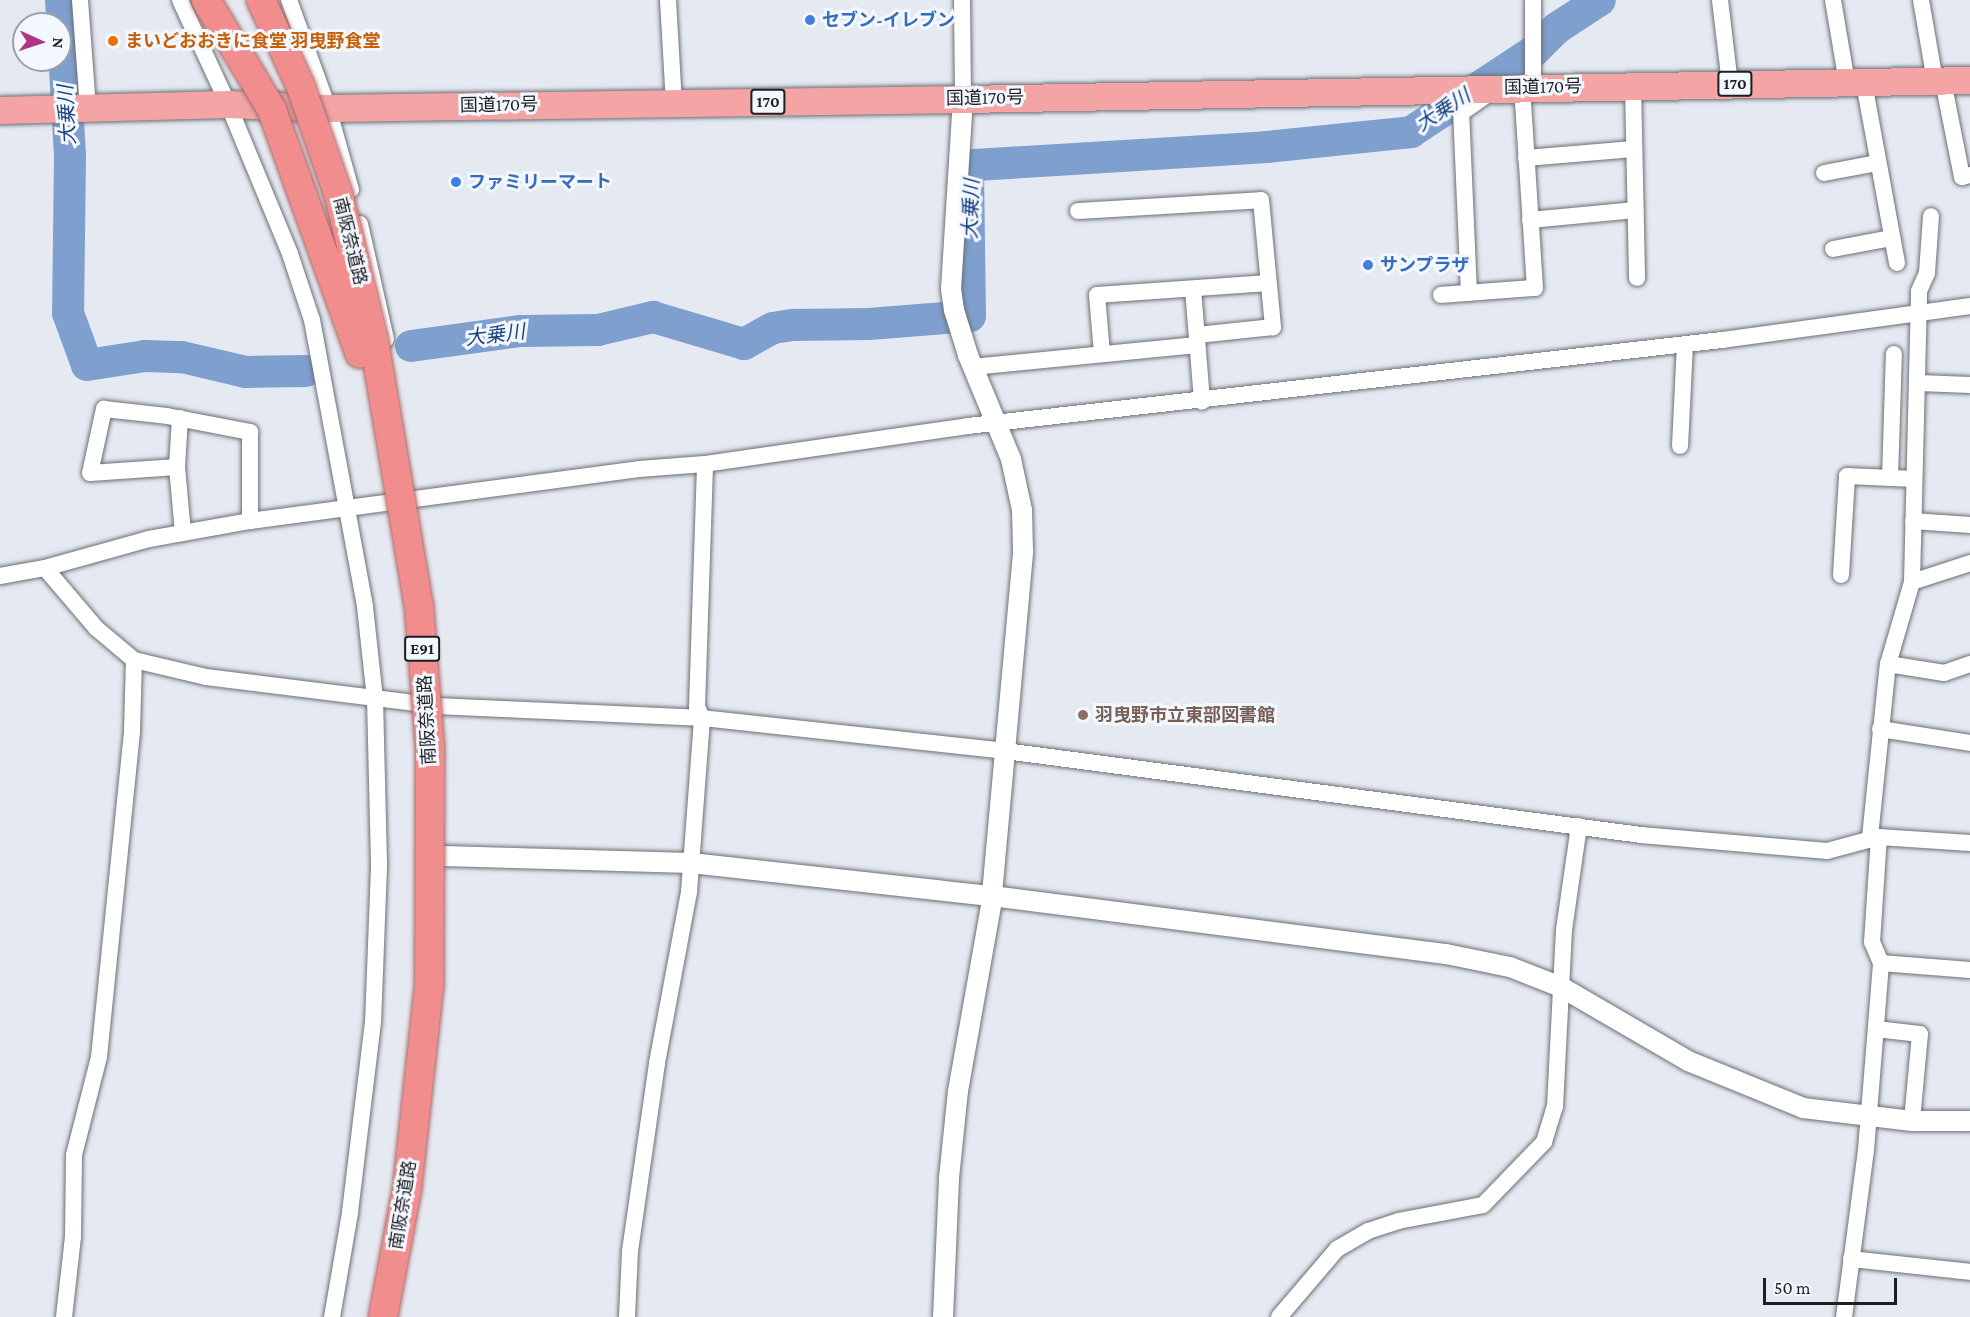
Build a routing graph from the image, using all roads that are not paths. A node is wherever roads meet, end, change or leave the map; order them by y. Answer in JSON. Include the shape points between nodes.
{"nodes":[{"id":1,"x":80,"y":0,"type":"edge"},
{"id":2,"x":247,"y":0,"type":"edge"},
{"id":3,"x":261,"y":0,"type":"edge"},
{"id":4,"x":289,"y":0,"type":"edge"},
{"id":5,"x":668,"y":0,"type":"edge"},
{"id":6,"x":962,"y":0,"type":"edge"},
{"id":7,"x":1533,"y":0,"type":"edge"},
{"id":8,"x":1720,"y":0,"type":"edge"},
{"id":9,"x":1833,"y":0,"type":"edge"},
{"id":10,"x":1921,"y":0,"type":"edge"},
{"id":11,"x":190,"y":3,"type":"edge"},
{"id":12,"x":1970,"y":80,"type":"edge"},
{"id":13,"x":1939,"y":81,"type":"junction"},
{"id":14,"x":1855,"y":83,"type":"junction"},
{"id":15,"x":1730,"y":84,"type":"junction"},
{"id":16,"x":1633,"y":85,"type":"junction"},
{"id":17,"x":1518,"y":87,"type":"junction"},
{"id":18,"x":963,"y":99,"type":"junction"},
{"id":19,"x":674,"y":103,"type":"junction"},
{"id":20,"x":228,"y":104,"type":"junction"},
{"id":21,"x":328,"y":108,"type":"junction"},
{"id":22,"x":0,"y":110,"type":"edge"},
{"id":23,"x":73,"y":110,"type":"junction"},
{"id":24,"x":1634,"y":149,"type":"junction"},
{"id":25,"x":1526,"y":158,"type":"junction"},
{"id":26,"x":1878,"y":163,"type":"junction"},
{"id":27,"x":1824,"y":173,"type":"dead end"},
{"id":28,"x":1970,"y":175,"type":"edge"},
{"id":29,"x":1636,"y":210,"type":"junction"},
{"id":30,"x":1078,"y":212,"type":"dead end"},
{"id":31,"x":1931,"y":216,"type":"dead end"},
{"id":32,"x":1530,"y":220,"type":"junction"},
{"id":33,"x":1892,"y":238,"type":"junction"},
{"id":34,"x":1833,"y":249,"type":"dead end"},
{"id":35,"x":1897,"y":263,"type":"dead end"},
{"id":36,"x":1637,"y":278,"type":"dead end"},
{"id":37,"x":1269,"y":283,"type":"junction"},
{"id":38,"x":1192,"y":289,"type":"junction"},
{"id":39,"x":1469,"y":293,"type":"junction"},
{"id":40,"x":1441,"y":295,"type":"dead end"},
{"id":41,"x":1970,"y":306,"type":"edge"},
{"id":42,"x":1919,"y":313,"type":"junction"},
{"id":43,"x":1197,"y":340,"type":"junction"},
{"id":44,"x":1685,"y":344,"type":"junction"},
{"id":45,"x":1102,"y":354,"type":"junction"},
{"id":46,"x":1894,"y":354,"type":"dead end"},
{"id":47,"x":972,"y":367,"type":"junction"},
{"id":48,"x":369,"y":382,"type":"junction"},
{"id":49,"x":1919,"y":383,"type":"junction"},
{"id":50,"x":1970,"y":385,"type":"edge"},
{"id":51,"x":1202,"y":402,"type":"junction"},
{"id":52,"x":180,"y":418,"type":"junction"},
{"id":53,"x":996,"y":425,"type":"junction"},
{"id":54,"x":1680,"y":446,"type":"dead end"},
{"id":55,"x":705,"y":464,"type":"junction"},
{"id":56,"x":177,"y":466,"type":"junction"},
{"id":57,"x":1890,"y":478,"type":"junction"},
{"id":58,"x":1914,"y":479,"type":"junction"},
{"id":59,"x":411,"y":499,"type":"junction"},
{"id":60,"x":347,"y":508,"type":"junction"},
{"id":61,"x":250,"y":521,"type":"junction"},
{"id":62,"x":1913,"y":521,"type":"junction"},
{"id":63,"x":1970,"y":525,"type":"edge"},
{"id":64,"x":183,"y":533,"type":"junction"},
{"id":65,"x":1970,"y":563,"type":"edge"},
{"id":66,"x":45,"y":568,"type":"junction"},
{"id":67,"x":1841,"y":575,"type":"dead end"},
{"id":68,"x":0,"y":576,"type":"edge"},
{"id":69,"x":1912,"y":582,"type":"junction"},
{"id":70,"x":134,"y":660,"type":"junction"},
{"id":71,"x":1888,"y":664,"type":"junction"},
{"id":72,"x":1970,"y":664,"type":"edge"},
{"id":73,"x":375,"y":699,"type":"junction"},
{"id":74,"x":438,"y":706,"type":"junction"},
{"id":75,"x":702,"y":718,"type":"junction"},
{"id":76,"x":1880,"y":729,"type":"junction"},
{"id":77,"x":1970,"y":743,"type":"edge"},
{"id":78,"x":1005,"y":751,"type":"junction"},
{"id":79,"x":1580,"y":826,"type":"junction"},
{"id":80,"x":1875,"y":837,"type":"junction"},
{"id":81,"x":1970,"y":843,"type":"edge"},
{"id":82,"x":443,"y":856,"type":"junction"},
{"id":83,"x":691,"y":863,"type":"junction"},
{"id":84,"x":992,"y":896,"type":"junction"},
{"id":85,"x":1881,"y":963,"type":"junction"},
{"id":86,"x":1970,"y":970,"type":"edge"},
{"id":87,"x":1561,"y":987,"type":"junction"},
{"id":88,"x":1876,"y":1029,"type":"junction"},
{"id":89,"x":1869,"y":1116,"type":"junction"},
{"id":90,"x":1912,"y":1120,"type":"junction"},
{"id":91,"x":1970,"y":1121,"type":"edge"},
{"id":92,"x":1851,"y":1259,"type":"junction"},
{"id":93,"x":1970,"y":1272,"type":"edge"},
{"id":94,"x":64,"y":1317,"type":"edge"},
{"id":95,"x":332,"y":1317,"type":"edge"},
{"id":96,"x":371,"y":1317,"type":"edge"},
{"id":97,"x":383,"y":1317,"type":"edge"},
{"id":98,"x":395,"y":1317,"type":"edge"},
{"id":99,"x":627,"y":1317,"type":"edge"},
{"id":100,"x":943,"y":1317,"type":"edge"},
{"id":101,"x":1280,"y":1317,"type":"edge"},
{"id":102,"x":1844,"y":1317,"type":"edge"}],
"edges":[{"from":1,"to":23,"type":"street"},
{"from":2,"to":48,"type":"highway","name":"南阪奈道路","number":"E91","bridge":true,"via":[[265,38],[322,199]]},
{"from":3,"to":97,"type":"highway","name":"南阪奈道路","number":"E91","bridge":true,"via":[[301,87],[339,196],[374,341],[419,606],[430,748],[429,987],[407,1189]]},
{"from":4,"to":21,"type":"street"},
{"from":5,"to":19,"type":"street"},
{"from":6,"to":18,"type":"street"},
{"from":7,"to":17,"type":"street"},
{"from":8,"to":15,"type":"street"},
{"from":9,"to":14,"type":"street"},
{"from":10,"to":13,"type":"street"},
{"from":11,"to":20,"type":"street"},
{"from":11,"to":48,"type":"highway","bridge":true,"via":[[272,110],[313,215]]},
{"from":12,"to":13,"type":"highway","name":"国道170号","number":"170"},
{"from":13,"to":14,"type":"highway","name":"国道170号","number":"170"},
{"from":13,"to":28,"type":"street","via":[[1962,177]]},
{"from":14,"to":15,"type":"highway","name":"国道170号","number":"170"},
{"from":14,"to":26,"type":"street"},
{"from":15,"to":16,"type":"highway","name":"国道170号","number":"170"},
{"from":16,"to":17,"type":"highway","name":"国道170号","number":"170"},
{"from":16,"to":24,"type":"street"},
{"from":17,"to":18,"type":"highway","name":"国道170号","number":"170"},
{"from":17,"to":25,"type":"street"},
{"from":17,"to":39,"type":"street","via":[[1461,113]]},
{"from":18,"to":19,"type":"highway","name":"国道170号","number":"170"},
{"from":18,"to":47,"type":"street","via":[[951,290]]},
{"from":19,"to":21,"type":"highway","name":"国道170号","number":"170"},
{"from":20,"to":21,"type":"highway","name":"国道170号","number":"170"},
{"from":20,"to":23,"type":"highway","name":"国道170号","number":"170"},
{"from":20,"to":60,"type":"street","via":[[290,254],[312,320]]},
{"from":21,"to":59,"type":"street","via":[[380,297]]},
{"from":22,"to":23,"type":"highway","name":"国道170号","number":"170"},
{"from":24,"to":25,"type":"street"},
{"from":24,"to":29,"type":"street"},
{"from":25,"to":32,"type":"street"},
{"from":26,"to":27,"type":"street"},
{"from":26,"to":33,"type":"street"},
{"from":29,"to":32,"type":"street"},
{"from":29,"to":36,"type":"street"},
{"from":30,"to":37,"type":"street","via":[[1261,200]]},
{"from":31,"to":42,"type":"street","via":[[1928,273],[1919,291]]},
{"from":32,"to":39,"type":"street","via":[[1535,288]]},
{"from":33,"to":34,"type":"street"},
{"from":33,"to":35,"type":"street"},
{"from":37,"to":38,"type":"street"},
{"from":37,"to":43,"type":"street","via":[[1273,327]]},
{"from":38,"to":43,"type":"street"},
{"from":38,"to":45,"type":"street","via":[[1097,295]]},
{"from":39,"to":40,"type":"street"},
{"from":41,"to":42,"type":"street"},
{"from":42,"to":44,"type":"street"},
{"from":42,"to":49,"type":"street"},
{"from":43,"to":45,"type":"street"},
{"from":43,"to":51,"type":"street"},
{"from":44,"to":51,"type":"street"},
{"from":44,"to":54,"type":"street"},
{"from":45,"to":47,"type":"street"},
{"from":46,"to":57,"type":"street"},
{"from":47,"to":53,"type":"street"},
{"from":48,"to":96,"type":"highway","name":"南阪奈道路","number":"E91","via":[[407,611],[419,747],[421,847],[416,997]]},
{"from":49,"to":50,"type":"street"},
{"from":49,"to":58,"type":"street"},
{"from":51,"to":53,"type":"street"},
{"from":52,"to":56,"type":"street"},
{"from":52,"to":56,"type":"street","via":[[104,409],[90,473]]},
{"from":52,"to":61,"type":"street","via":[[250,432]]},
{"from":53,"to":55,"type":"street"},
{"from":53,"to":78,"type":"street","via":[[1011,459],[1022,510],[1023,550]]},
{"from":55,"to":59,"type":"street"},
{"from":55,"to":75,"type":"street","via":[[697,707]]},
{"from":56,"to":64,"type":"street"},
{"from":57,"to":58,"type":"street"},
{"from":57,"to":67,"type":"street","via":[[1847,476]]},
{"from":58,"to":62,"type":"street"},
{"from":59,"to":60,"type":"street"},
{"from":59,"to":74,"type":"street"},
{"from":60,"to":61,"type":"street"},
{"from":60,"to":73,"type":"street","via":[[365,607]]},
{"from":61,"to":64,"type":"street"},
{"from":62,"to":63,"type":"street"},
{"from":62,"to":69,"type":"street"},
{"from":64,"to":66,"type":"street"},
{"from":65,"to":69,"type":"street"},
{"from":66,"to":68,"type":"street"},
{"from":66,"to":70,"type":"street","via":[[96,628]]},
{"from":69,"to":71,"type":"street"},
{"from":70,"to":73,"type":"street","via":[[206,677]]},
{"from":70,"to":94,"type":"street","via":[[132,731],[99,1057],[74,1155],[73,1237]]},
{"from":71,"to":72,"type":"street","via":[[1944,673]]},
{"from":71,"to":76,"type":"street"},
{"from":73,"to":74,"type":"street"},
{"from":73,"to":95,"type":"street","via":[[379,867],[373,1022],[350,1213]]},
{"from":74,"to":75,"type":"street"},
{"from":74,"to":82,"type":"street"},
{"from":75,"to":78,"type":"street"},
{"from":75,"to":83,"type":"street"},
{"from":76,"to":77,"type":"street"},
{"from":76,"to":80,"type":"street"},
{"from":78,"to":79,"type":"street"},
{"from":78,"to":84,"type":"street"},
{"from":79,"to":80,"type":"street","via":[[1827,851]]},
{"from":79,"to":87,"type":"street","via":[[1564,930]]},
{"from":80,"to":81,"type":"street"},
{"from":80,"to":85,"type":"street","via":[[1872,942]]},
{"from":82,"to":83,"type":"street"},
{"from":82,"to":98,"type":"street","via":[[441,956],[424,1161]]},
{"from":83,"to":84,"type":"street"},
{"from":83,"to":99,"type":"street","via":[[630,1251]]},
{"from":84,"to":87,"type":"street","via":[[1446,954],[1510,967]]},
{"from":84,"to":100,"type":"street","via":[[958,1091],[949,1178]]},
{"from":85,"to":86,"type":"street"},
{"from":85,"to":88,"type":"street"},
{"from":87,"to":89,"type":"street","via":[[1688,1061],[1750,1089],[1803,1108]]},
{"from":87,"to":101,"type":"street","via":[[1555,1107],[1544,1142],[1483,1205],[1368,1230],[1337,1249]]},
{"from":88,"to":89,"type":"street"},
{"from":88,"to":90,"type":"street","via":[[1920,1034]]},
{"from":89,"to":90,"type":"street"},
{"from":89,"to":92,"type":"street"},
{"from":90,"to":91,"type":"street"},
{"from":92,"to":93,"type":"street"},
{"from":92,"to":102,"type":"street"}]}
